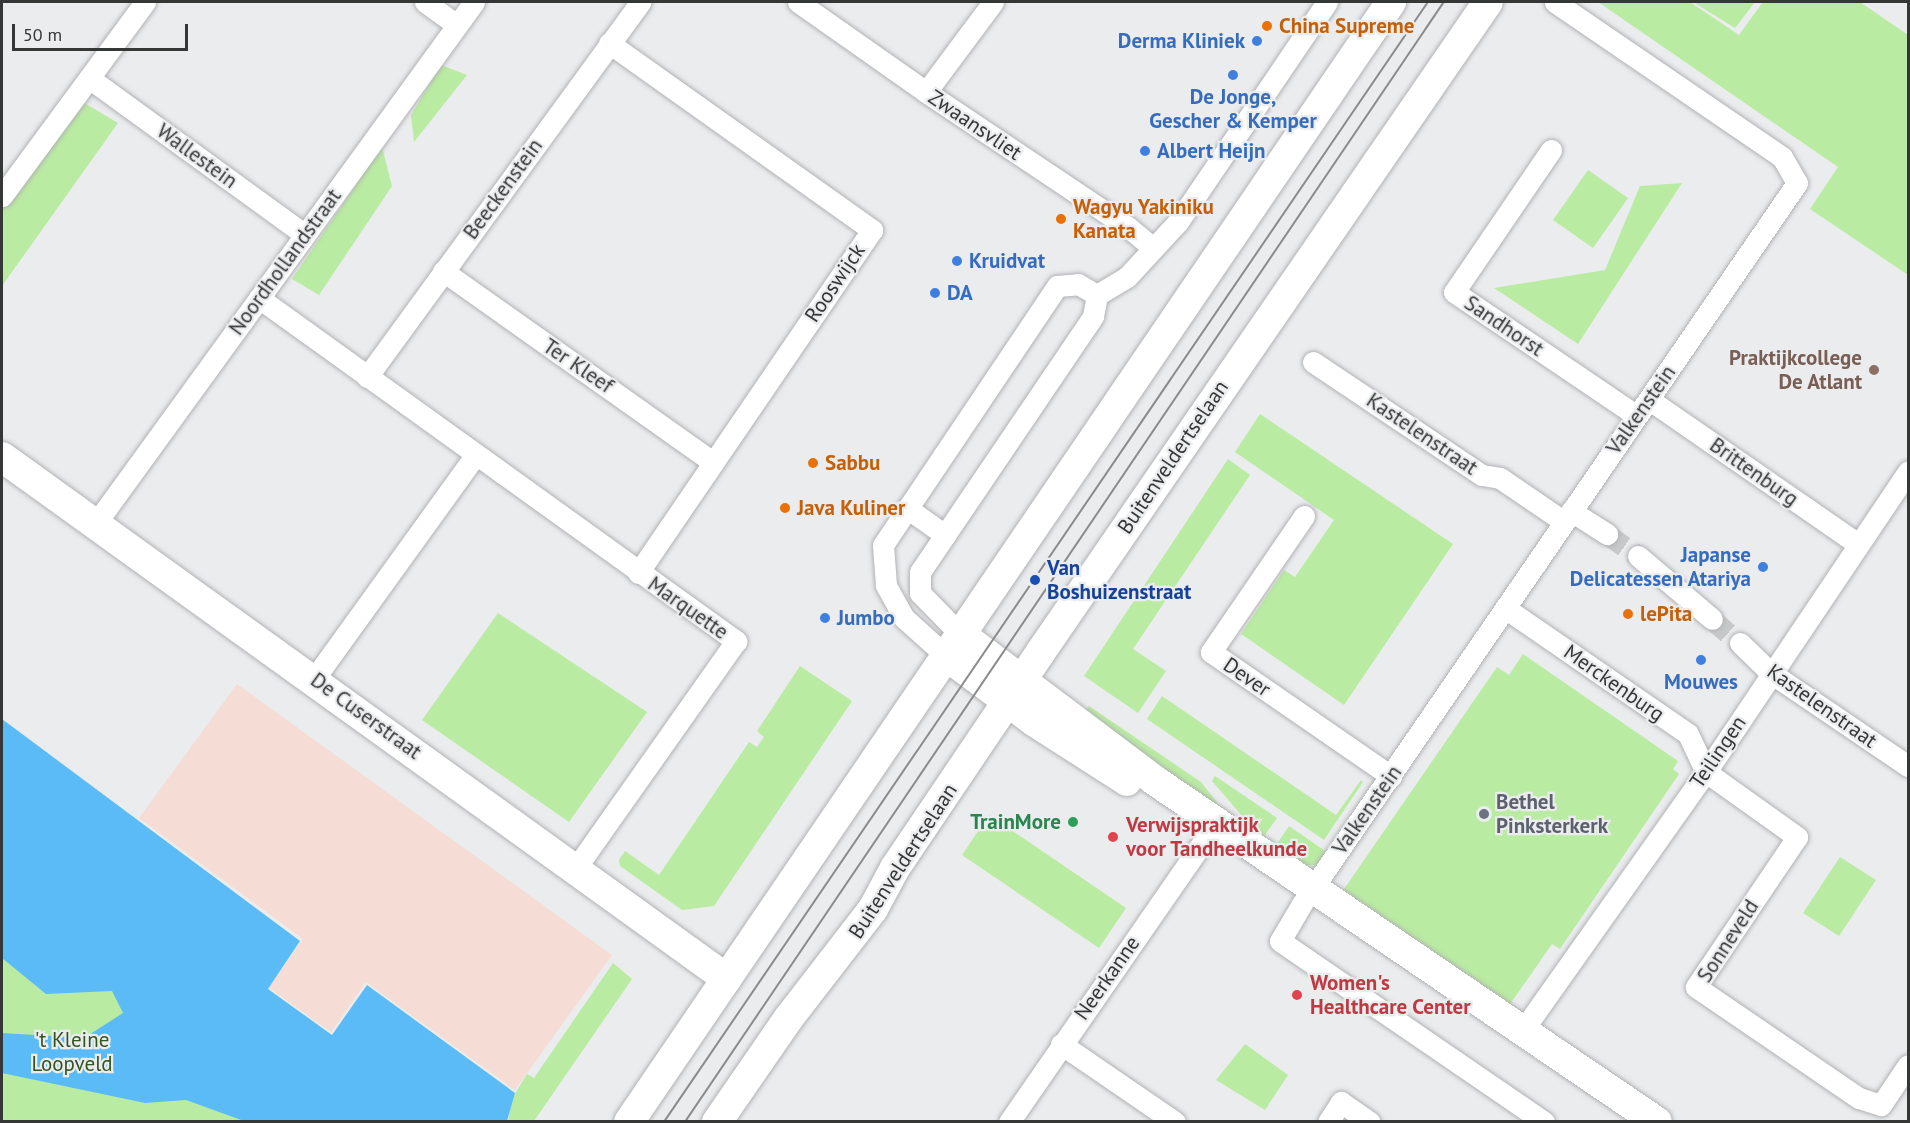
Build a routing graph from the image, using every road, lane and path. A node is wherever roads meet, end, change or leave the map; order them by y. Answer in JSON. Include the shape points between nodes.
{"nodes":[{"id":1,"x":144,"y":2,"type":"edge"},
{"id":2,"x":425,"y":2,"type":"edge"},
{"id":3,"x":474,"y":2,"type":"edge"},
{"id":4,"x":640,"y":2,"type":"edge"},
{"id":5,"x":798,"y":2,"type":"edge"},
{"id":6,"x":993,"y":2,"type":"edge"},
{"id":7,"x":1327,"y":2,"type":"edge"},
{"id":8,"x":1391,"y":2,"type":"edge"},
{"id":9,"x":1488,"y":2,"type":"edge"},
{"id":10,"x":1555,"y":2,"type":"edge"},
{"id":11,"x":457,"y":25,"type":"junction"},
{"id":12,"x":609,"y":43,"type":"junction"},
{"id":13,"x":89,"y":78,"type":"junction"},
{"id":14,"x":926,"y":92,"type":"junction"},
{"id":15,"x":1551,"y":150,"type":"dead end"},
{"id":16,"x":2,"y":196,"type":"edge"},
{"id":17,"x":304,"y":234,"type":"junction"},
{"id":18,"x":1153,"y":249,"type":"junction"},
{"id":19,"x":443,"y":271,"type":"junction"},
{"id":20,"x":1097,"y":295,"type":"junction"},
{"id":21,"x":259,"y":298,"type":"junction"},
{"id":22,"x":1313,"y":362,"type":"dead end"},
{"id":23,"x":367,"y":377,"type":"junction"},
{"id":24,"x":1643,"y":407,"type":"junction"},
{"id":25,"x":475,"y":456,"type":"junction"},
{"id":26,"x":2,"y":457,"type":"edge"},
{"id":27,"x":714,"y":462,"type":"junction"},
{"id":28,"x":1908,"y":471,"type":"edge"},
{"id":29,"x":907,"y":508,"type":"junction"},
{"id":30,"x":1304,"y":516,"type":"dead end"},
{"id":31,"x":1567,"y":516,"type":"junction"},
{"id":32,"x":96,"y":523,"type":"junction"},
{"id":33,"x":1607,"y":534,"type":"tunnel mouth"},
{"id":34,"x":945,"y":535,"type":"junction"},
{"id":35,"x":1858,"y":544,"type":"junction"},
{"id":36,"x":1638,"y":556,"type":"tunnel mouth"},
{"id":37,"x":638,"y":573,"type":"junction"},
{"id":38,"x":1505,"y":608,"type":"junction"},
{"id":39,"x":1712,"y":619,"type":"tunnel mouth"},
{"id":40,"x":952,"y":643,"type":"junction"},
{"id":41,"x":1740,"y":643,"type":"tunnel mouth"},
{"id":42,"x":1771,"y":673,"type":"junction"},
{"id":43,"x":314,"y":679,"type":"junction"},
{"id":44,"x":1015,"y":691,"type":"junction"},
{"id":45,"x":1908,"y":766,"type":"edge"},
{"id":46,"x":1706,"y":772,"type":"junction"},
{"id":47,"x":1391,"y":776,"type":"junction"},
{"id":48,"x":1212,"y":829,"type":"junction"},
{"id":49,"x":576,"y":868,"type":"junction"},
{"id":50,"x":1308,"y":895,"type":"junction"},
{"id":51,"x":728,"y":979,"type":"junction"},
{"id":52,"x":1517,"y":1038,"type":"junction"},
{"id":53,"x":1061,"y":1044,"type":"junction"},
{"id":54,"x":1908,"y":1065,"type":"edge"},
{"id":55,"x":1634,"y":1118,"type":"edge"},
{"id":56,"x":629,"y":1122,"type":"edge"},
{"id":57,"x":717,"y":1122,"type":"edge"},
{"id":58,"x":1009,"y":1122,"type":"edge"},
{"id":59,"x":1175,"y":1122,"type":"edge"},
{"id":60,"x":1328,"y":1122,"type":"edge"},
{"id":61,"x":1370,"y":1122,"type":"edge"},
{"id":62,"x":1544,"y":1122,"type":"edge"}],
"edges":[{"from":1,"to":13,"type":"street"},
{"from":2,"to":11,"type":"street"},
{"from":3,"to":11,"type":"street","name":"Noordhollandstraat"},
{"from":4,"to":12,"type":"street","name":"Beeckenstein"},
{"from":5,"to":14,"type":"street","name":"Zwaansvliet"},
{"from":6,"to":14,"type":"street"},
{"from":7,"to":18,"type":"street","via":[[1178,222]]},
{"from":8,"to":40,"type":"main road"},
{"from":9,"to":44,"type":"main road","name":"Buitenveldertselaan"},
{"from":10,"to":24,"type":"street","name":"Valkenstein","via":[[1782,158],[1797,183]]},
{"from":11,"to":17,"type":"street","name":"Noordhollandstraat"},
{"from":12,"to":19,"type":"street","name":"Beeckenstein"},
{"from":12,"to":27,"type":"street","name":"Rooswijck","via":[[872,230]]},
{"from":13,"to":16,"type":"street"},
{"from":13,"to":17,"type":"street","name":"Wallestein"},
{"from":14,"to":18,"type":"street","name":"Zwaansvliet","via":[[1128,226]]},
{"from":15,"to":24,"type":"street","name":"Sandhorst","via":[[1454,292]]},
{"from":17,"to":21,"type":"street","name":"Noordhollandstraat"},
{"from":18,"to":20,"type":"street","via":[[1127,277]]},
{"from":19,"to":23,"type":"street","name":"Beeckenstein"},
{"from":19,"to":27,"type":"street","name":"Ter Kleef"},
{"from":20,"to":29,"type":"street","via":[[1078,284],[1057,286]]},
{"from":20,"to":34,"type":"street","via":[[1093,316]]},
{"from":21,"to":23,"type":"street","name":"Marquette"},
{"from":21,"to":32,"type":"street","name":"Noordhollandstraat"},
{"from":22,"to":31,"type":"street","name":"Kastelenstraat","via":[[1482,475],[1500,478]]},
{"from":23,"to":25,"type":"street","name":"Marquette"},
{"from":24,"to":31,"type":"street","name":"Valkenstein"},
{"from":24,"to":35,"type":"street","name":"Brittenburg"},
{"from":25,"to":37,"type":"street","name":"Marquette"},
{"from":25,"to":43,"type":"street"},
{"from":26,"to":32,"type":"main road","name":"De Cuserstraat"},
{"from":27,"to":37,"type":"street","name":"Rooswijck"},
{"from":28,"to":35,"type":"street","name":"Teilingen"},
{"from":29,"to":34,"type":"street"},
{"from":29,"to":40,"type":"street","via":[[884,545],[886,585],[904,618]]},
{"from":30,"to":47,"type":"street","name":"Dever","via":[[1210,652]]},
{"from":31,"to":33,"type":"street","name":"Kastelenstraat"},
{"from":31,"to":38,"type":"street","name":"Valkenstein"},
{"from":32,"to":43,"type":"main road","name":"De Cuserstraat"},
{"from":34,"to":40,"type":"street","via":[[920,572],[918,584]]},
{"from":35,"to":42,"type":"street","name":"Teilingen"},
{"from":36,"to":39,"type":"street"},
{"from":37,"to":49,"type":"street","name":"Marquette","via":[[736,641]]},
{"from":38,"to":46,"type":"street","name":"Merckenburg","via":[[1688,734]]},
{"from":38,"to":47,"type":"street","name":"Valkenstein"},
{"from":40,"to":44,"type":"main road"},
{"from":40,"to":51,"type":"main road","via":[[927,686]]},
{"from":41,"to":42,"type":"street","name":"Kastelenstraat"},
{"from":42,"to":45,"type":"street","name":"Kastelenstraat"},
{"from":42,"to":46,"type":"street","name":"Teilingen"},
{"from":43,"to":49,"type":"main road","name":"De Cuserstraat"},
{"from":44,"to":48,"type":"main road"},
{"from":44,"to":57,"type":"main road","name":"Buitenveldertselaan","via":[[895,868],[873,909],[782,1027]]},
{"from":46,"to":52,"type":"street","name":"Teilingen"},
{"from":46,"to":54,"type":"street","name":"Sonneveld","via":[[1797,837],[1696,987],[1859,1098],[1881,1104]]},
{"from":47,"to":50,"type":"street","name":"Valkenstein"},
{"from":48,"to":50,"type":"main road"},
{"from":48,"to":53,"type":"street","name":"Neerkanne"},
{"from":49,"to":51,"type":"main road","name":"De Cuserstraat","via":[[626,909]]},
{"from":50,"to":52,"type":"main road"},
{"from":50,"to":62,"type":"street","via":[[1280,941]]},
{"from":51,"to":56,"type":"main road"},
{"from":52,"to":55,"type":"main road"},
{"from":53,"to":58,"type":"street","name":"Neerkanne"},
{"from":53,"to":59,"type":"street"},
{"from":60,"to":61,"type":"street","via":[[1341,1102]]}]}
